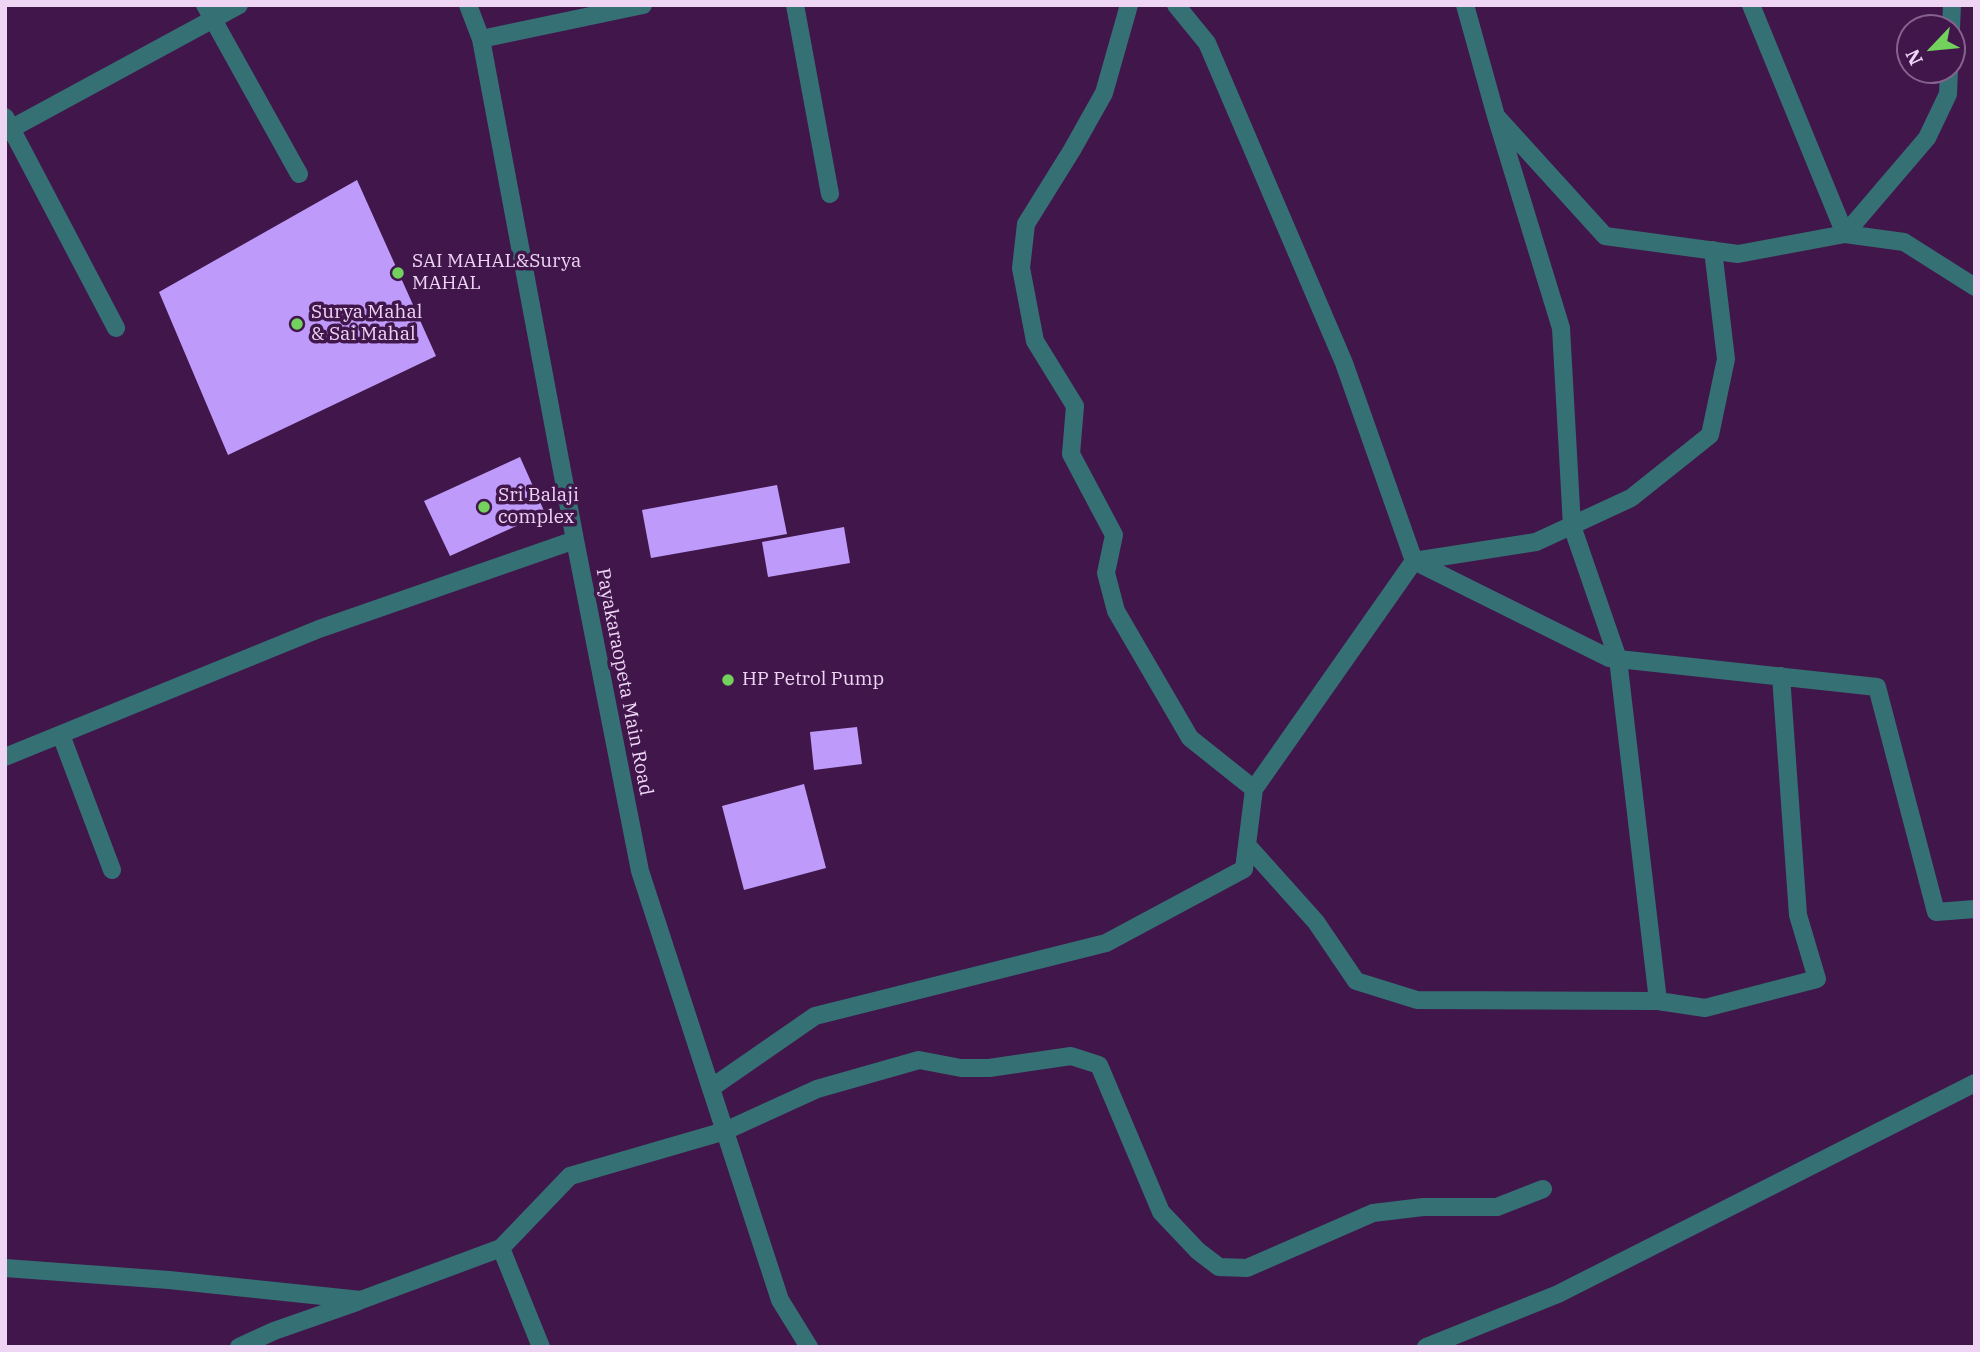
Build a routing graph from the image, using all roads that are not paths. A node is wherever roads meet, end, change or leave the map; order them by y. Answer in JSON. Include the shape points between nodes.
{"nodes":[{"id":1,"x":239,"y":5,"type":"edge"},
{"id":2,"x":468,"y":5,"type":"edge"},
{"id":3,"x":643,"y":5,"type":"edge"},
{"id":4,"x":795,"y":5,"type":"edge"},
{"id":5,"x":1129,"y":5,"type":"edge"},
{"id":6,"x":1176,"y":5,"type":"edge"},
{"id":7,"x":1465,"y":5,"type":"edge"},
{"id":8,"x":1751,"y":5,"type":"edge"},
{"id":9,"x":209,"y":13,"type":"edge"},
{"id":10,"x":481,"y":39,"type":"junction"},
{"id":11,"x":1949,"y":84,"type":"edge"},
{"id":12,"x":1496,"y":116,"type":"junction"},
{"id":13,"x":7,"y":126,"type":"edge"},
{"id":14,"x":299,"y":174,"type":"dead end"},
{"id":15,"x":830,"y":194,"type":"dead end"},
{"id":16,"x":1845,"y":234,"type":"junction"},
{"id":17,"x":1713,"y":250,"type":"junction"},
{"id":18,"x":1975,"y":286,"type":"edge"},
{"id":19,"x":116,"y":328,"type":"dead end"},
{"id":20,"x":1572,"y":526,"type":"junction"},
{"id":21,"x":575,"y":540,"type":"junction"},
{"id":22,"x":1414,"y":561,"type":"junction"},
{"id":23,"x":1618,"y":659,"type":"junction"},
{"id":24,"x":1781,"y":676,"type":"junction"},
{"id":25,"x":61,"y":735,"type":"junction"},
{"id":26,"x":5,"y":757,"type":"edge"},
{"id":27,"x":1254,"y":789,"type":"junction"},
{"id":28,"x":1247,"y":845,"type":"junction"},
{"id":29,"x":112,"y":870,"type":"dead end"},
{"id":30,"x":1975,"y":909,"type":"edge"},
{"id":31,"x":1658,"y":1001,"type":"junction"},
{"id":32,"x":1975,"y":1083,"type":"edge"},
{"id":33,"x":711,"y":1088,"type":"junction"},
{"id":34,"x":724,"y":1131,"type":"junction"},
{"id":35,"x":1543,"y":1189,"type":"dead end"},
{"id":36,"x":501,"y":1248,"type":"junction"},
{"id":37,"x":5,"y":1268,"type":"edge"},
{"id":38,"x":361,"y":1300,"type":"junction"},
{"id":39,"x":239,"y":1347,"type":"edge"},
{"id":40,"x":541,"y":1347,"type":"edge"},
{"id":41,"x":809,"y":1347,"type":"edge"},
{"id":42,"x":1426,"y":1347,"type":"edge"}],
"edges":[{"from":1,"to":9,"type":"street"},
{"from":2,"to":10,"type":"street","name":"Payakaraopeta Main Road"},
{"from":3,"to":10,"type":"street"},
{"from":4,"to":15,"type":"street"},
{"from":5,"to":27,"type":"street","via":[[1104,93],[1026,224],[1021,268],[1035,341],[1075,406],[1071,454],[1114,535],[1106,573],[1116,611],[1190,738]]},
{"from":6,"to":22,"type":"street","via":[[1207,43],[1339,351]]},
{"from":7,"to":12,"type":"street"},
{"from":8,"to":16,"type":"street"},
{"from":9,"to":13,"type":"street"},
{"from":9,"to":14,"type":"street"},
{"from":10,"to":21,"type":"street","name":"Payakaraopeta Main Road"},
{"from":11,"to":16,"type":"street","via":[[1927,138]]},
{"from":12,"to":17,"type":"street","via":[[1605,236]]},
{"from":12,"to":20,"type":"street","via":[[1561,328]]},
{"from":13,"to":19,"type":"street"},
{"from":16,"to":17,"type":"street","via":[[1738,254]]},
{"from":16,"to":18,"type":"street","via":[[1904,243]]},
{"from":17,"to":20,"type":"street","via":[[1727,359],[1710,435],[1631,499]]},
{"from":20,"to":22,"type":"street","via":[[1536,542]]},
{"from":20,"to":23,"type":"street"},
{"from":21,"to":25,"type":"street","via":[[318,629]]},
{"from":21,"to":33,"type":"street","name":"Payakaraopeta Main Road","via":[[640,872]]},
{"from":22,"to":23,"type":"street"},
{"from":22,"to":27,"type":"street"},
{"from":23,"to":24,"type":"street"},
{"from":23,"to":31,"type":"street"},
{"from":24,"to":30,"type":"street","via":[[1877,687],[1936,912]]},
{"from":24,"to":31,"type":"street","via":[[1798,915],[1817,979],[1705,1008]]},
{"from":25,"to":26,"type":"street"},
{"from":25,"to":29,"type":"street"},
{"from":27,"to":28,"type":"street"},
{"from":28,"to":31,"type":"street","via":[[1316,922],[1356,981],[1417,1000]]},
{"from":28,"to":33,"type":"street","via":[[1244,869],[1106,943],[814,1016]]},
{"from":32,"to":42,"type":"street","via":[[1558,1294]]},
{"from":33,"to":34,"type":"street","name":"Payakaraopeta Main Road"},
{"from":34,"to":35,"type":"street","via":[[817,1089],[919,1060],[989,1068],[1071,1056],[1099,1065],[1161,1212],[1219,1267],[1247,1268],[1373,1213],[1423,1207],[1497,1207]]},
{"from":34,"to":36,"type":"street","via":[[570,1176]]},
{"from":34,"to":41,"type":"street","name":"Payakaraopeta Main Road","via":[[780,1300]]},
{"from":36,"to":38,"type":"street"},
{"from":36,"to":40,"type":"street"},
{"from":37,"to":38,"type":"street"},
{"from":38,"to":39,"type":"street"}]}
